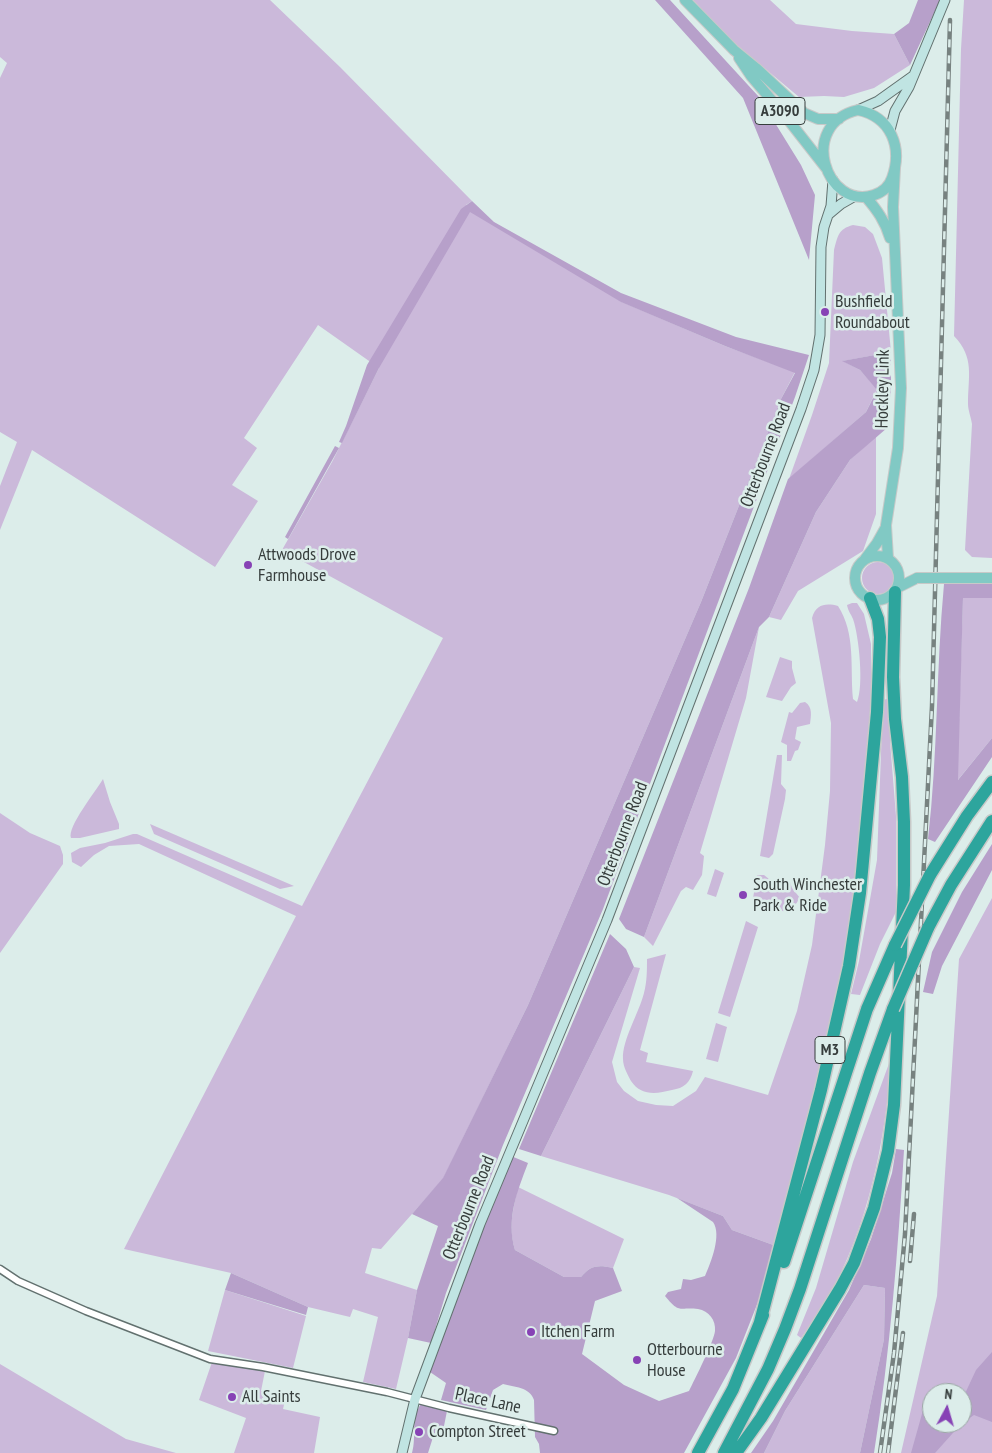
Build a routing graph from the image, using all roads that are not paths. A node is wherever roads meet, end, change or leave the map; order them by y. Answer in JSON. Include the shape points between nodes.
{"nodes":[{"id":1,"x":685,"y":0,"type":"edge"},
{"id":2,"x":945,"y":0,"type":"edge"},
{"id":3,"x":734,"y":50,"type":"junction"},
{"id":4,"x":914,"y":76,"type":"junction"},
{"id":5,"x":858,"y":110,"type":"junction"},
{"id":6,"x":839,"y":119,"type":"junction"},
{"id":7,"x":890,"y":130,"type":"junction"},
{"id":8,"x":895,"y":168,"type":"junction"},
{"id":9,"x":830,"y":176,"type":"junction"},
{"id":10,"x":855,"y":196,"type":"junction"},
{"id":11,"x":866,"y":197,"type":"junction"},
{"id":12,"x":828,"y":214,"type":"junction"},
{"id":13,"x":894,"y":253,"type":"junction"},
{"id":14,"x":886,"y":525,"type":"junction"},
{"id":15,"x":888,"y":558,"type":"junction"},
{"id":16,"x":864,"y":560,"type":"junction"},
{"id":17,"x":898,"y":569,"type":"junction"},
{"id":18,"x":917,"y":578,"type":"junction"},
{"id":19,"x":992,"y":578,"type":"edge"},
{"id":20,"x":896,"y":590,"type":"junction"},
{"id":21,"x":870,"y":598,"type":"junction"},
{"id":22,"x":992,"y":782,"type":"edge"},
{"id":23,"x":992,"y":821,"type":"edge"},
{"id":24,"x":0,"y":1270,"type":"edge"},
{"id":25,"x":760,"y":1322,"type":"junction"},
{"id":26,"x":415,"y":1399,"type":"junction"},
{"id":27,"x":554,"y":1431,"type":"dead end"},
{"id":28,"x":402,"y":1453,"type":"edge"},
{"id":29,"x":698,"y":1453,"type":"edge"},
{"id":30,"x":724,"y":1453,"type":"edge"},
{"id":31,"x":736,"y":1453,"type":"edge"}],
"edges":[{"from":1,"to":3,"type":"main road","number":"A3090"},
{"from":2,"to":4,"type":"street"},
{"from":3,"to":6,"type":"main road","number":"A3090","via":[[804,113],[818,119]]},
{"from":3,"to":9,"type":"main road","number":"A3090"},
{"from":4,"to":5,"type":"street","via":[[878,101]]},
{"from":4,"to":7,"type":"street","via":[[895,111]]},
{"from":5,"to":6,"type":"main road"},
{"from":5,"to":7,"type":"main road","via":[[875,115]]},
{"from":6,"to":9,"type":"main road","via":[[831,125],[824,140],[823,153]]},
{"from":7,"to":8,"type":"main road","via":[[895,143]]},
{"from":8,"to":11,"type":"main road","via":[[890,184],[880,193]]},
{"from":8,"to":13,"type":"main road","name":"Hockley Link"},
{"from":9,"to":10,"type":"main road","via":[[839,189]]},
{"from":9,"to":12,"type":"street","name":"Otterbourne Road","via":[[832,197]]},
{"from":10,"to":11,"type":"main road"},
{"from":10,"to":12,"type":"street"},
{"from":11,"to":13,"type":"main road","name":"Hockley Link","via":[[886,224]]},
{"from":12,"to":26,"type":"street","name":"Otterbourne Road","via":[[822,247],[820,336],[814,370],[801,409],[607,920],[480,1224]]},
{"from":13,"to":14,"type":"main road","name":"Hockley Link","via":[[901,388],[898,448]]},
{"from":14,"to":15,"type":"main road","name":"Hockley Link"},
{"from":14,"to":16,"type":"main road","name":"Hockley Link","via":[[878,543]]},
{"from":15,"to":16,"type":"main road","via":[[876,555]]},
{"from":15,"to":17,"type":"main road"},
{"from":16,"to":21,"type":"main road","via":[[857,568],[856,583]]},
{"from":17,"to":18,"type":"main road"},
{"from":17,"to":20,"type":"main road"},
{"from":18,"to":19,"type":"main road","bridge":true},
{"from":18,"to":20,"type":"main road"},
{"from":20,"to":21,"type":"main road","via":[[881,600]]},
{"from":20,"to":31,"type":"highway","via":[[893,677],[902,777],[904,886],[894,1105],[888,1151],[874,1208],[854,1263],[761,1418]]},
{"from":21,"to":25,"type":"highway","number":"M3","via":[[878,619],[880,637],[877,712],[856,920],[821,1090]]},
{"from":22,"to":25,"type":"highway","number":"M3","bridge":true,"via":[[930,875],[867,1009],[780,1274]]},
{"from":23,"to":30,"type":"highway","bridge":true,"via":[[928,928],[893,1009],[788,1321],[768,1368]]},
{"from":24,"to":26,"type":"street","via":[[86,1311],[210,1359]]},
{"from":25,"to":29,"type":"highway","number":"M3","via":[[732,1389]]},
{"from":26,"to":27,"type":"street","name":"Place Lane"},
{"from":26,"to":28,"type":"street","name":"Otterbourne Road"}]}
